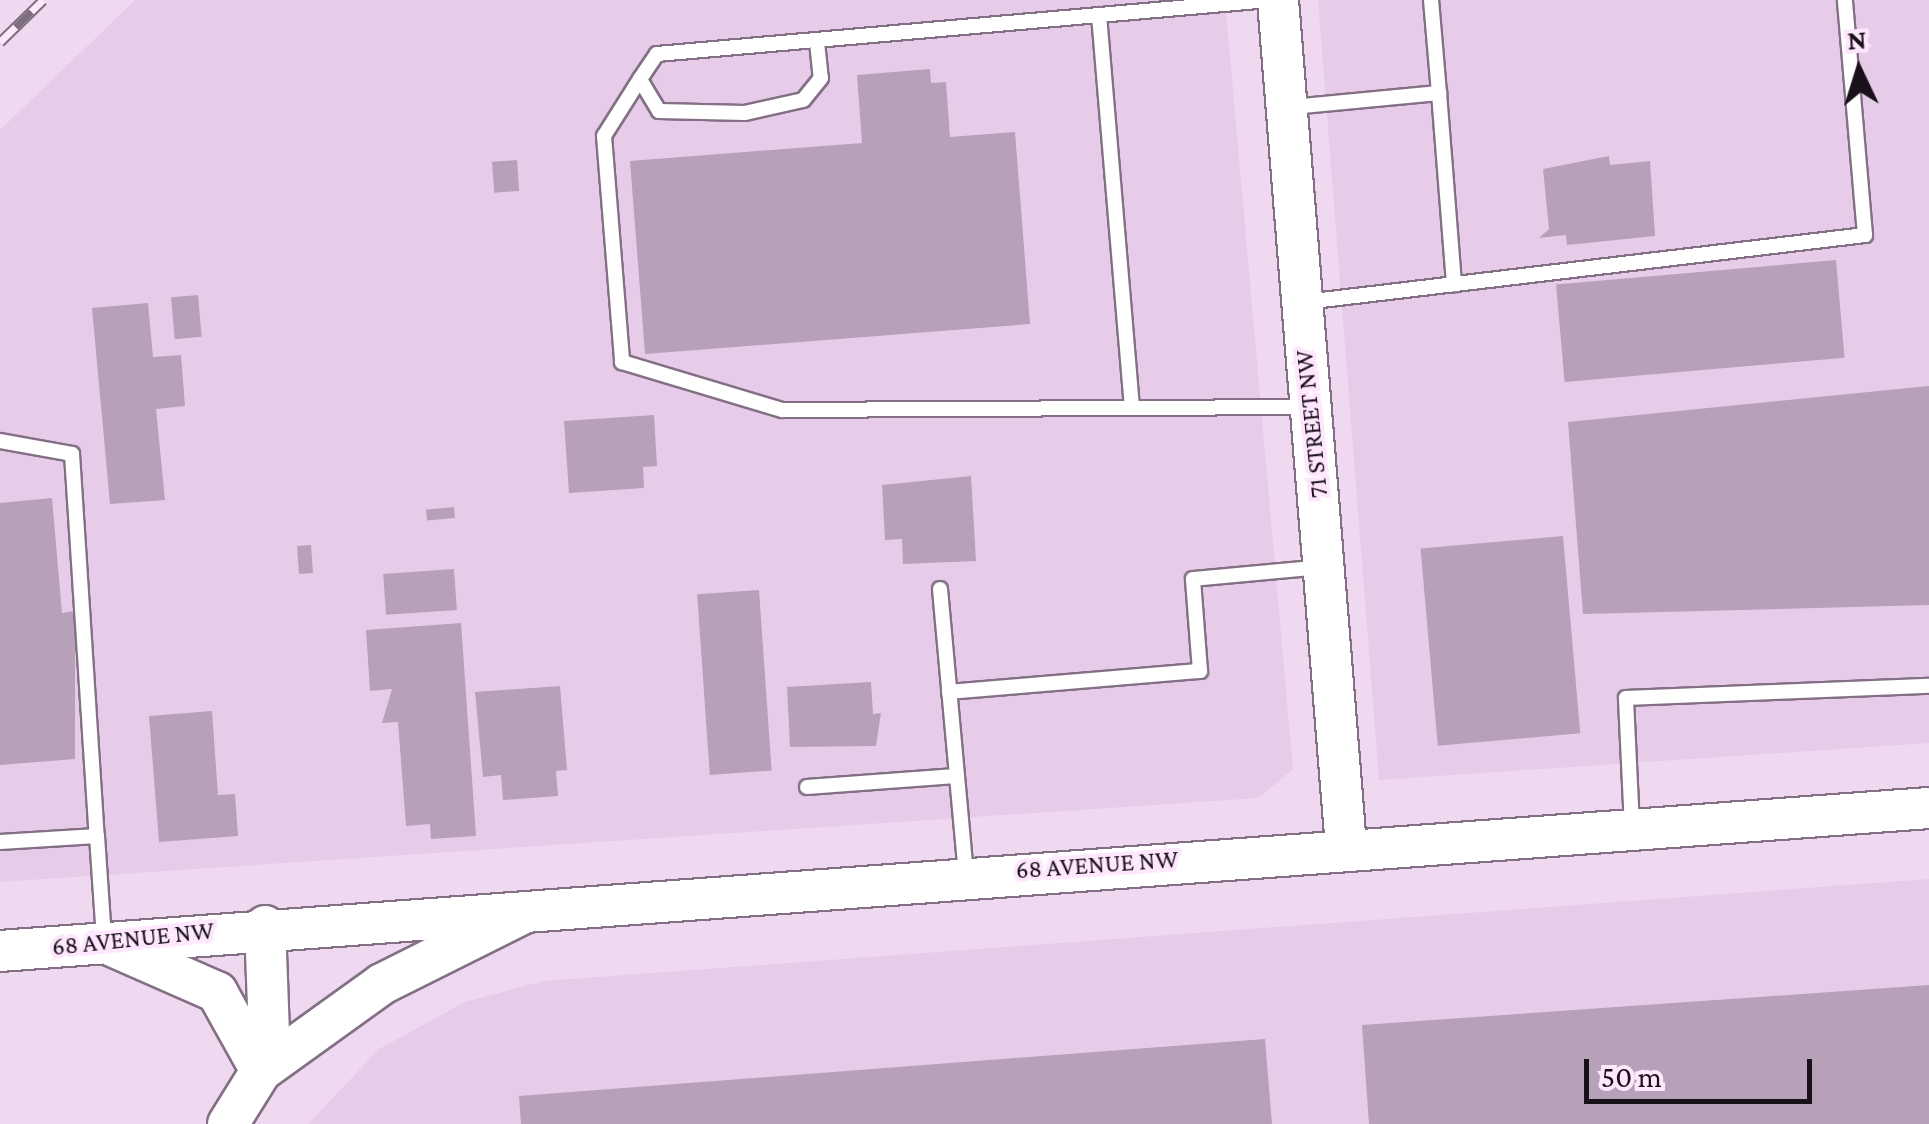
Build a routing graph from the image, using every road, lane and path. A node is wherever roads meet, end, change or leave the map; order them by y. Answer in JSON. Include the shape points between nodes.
{"nodes":[{"id":1,"x":1269,"y":0,"type":"edge"},
{"id":2,"x":1278,"y":0,"type":"edge"},
{"id":3,"x":1431,"y":0,"type":"edge"},
{"id":4,"x":1846,"y":0,"type":"edge"},
{"id":5,"x":1099,"y":15,"type":"junction"},
{"id":6,"x":817,"y":42,"type":"junction"},
{"id":7,"x":640,"y":78,"type":"junction"},
{"id":8,"x":1439,"y":93,"type":"junction"},
{"id":9,"x":1285,"y":108,"type":"junction"},
{"id":10,"x":1454,"y":284,"type":"junction"},
{"id":11,"x":1300,"y":303,"type":"junction"},
{"id":12,"x":1311,"y":407,"type":"junction"},
{"id":13,"x":1132,"y":408,"type":"junction"},
{"id":14,"x":0,"y":441,"type":"edge"},
{"id":15,"x":1326,"y":566,"type":"junction"},
{"id":16,"x":940,"y":589,"type":"dead end"},
{"id":17,"x":1929,"y":686,"type":"edge"},
{"id":18,"x":949,"y":692,"type":"junction"},
{"id":19,"x":956,"y":776,"type":"junction"},
{"id":20,"x":807,"y":787,"type":"dead end"},
{"id":21,"x":1929,"y":808,"type":"edge"},
{"id":22,"x":1632,"y":828,"type":"junction"},
{"id":23,"x":97,"y":836,"type":"junction"},
{"id":24,"x":0,"y":842,"type":"edge"},
{"id":25,"x":1346,"y":847,"type":"junction"},
{"id":26,"x":966,"y":875,"type":"junction"},
{"id":27,"x":542,"y":905,"type":"junction"},
{"id":28,"x":265,"y":926,"type":"junction"},
{"id":29,"x":104,"y":943,"type":"junction"},
{"id":30,"x":0,"y":951,"type":"edge"},
{"id":31,"x":261,"y":1072,"type":"junction"},
{"id":32,"x":228,"y":1124,"type":"edge"}],
"edges":[{"from":1,"to":5,"type":"lane"},
{"from":2,"to":9,"type":"street","name":"71 STREET NW"},
{"from":3,"to":8,"type":"lane"},
{"from":4,"to":10,"type":"lane","via":[[1865,236]]},
{"from":5,"to":6,"type":"lane"},
{"from":5,"to":13,"type":"lane"},
{"from":6,"to":7,"type":"lane","via":[[657,54]]},
{"from":6,"to":7,"type":"lane","via":[[820,78],[803,100],[744,114],[659,111]]},
{"from":7,"to":13,"type":"lane","via":[[604,136],[622,362],[782,410]]},
{"from":8,"to":9,"type":"lane"},
{"from":8,"to":10,"type":"lane"},
{"from":9,"to":11,"type":"street","name":"71 STREET NW"},
{"from":10,"to":11,"type":"lane"},
{"from":11,"to":12,"type":"street","name":"71 STREET NW"},
{"from":12,"to":13,"type":"lane"},
{"from":12,"to":15,"type":"street","name":"71 STREET NW"},
{"from":14,"to":23,"type":"lane","via":[[72,454]]},
{"from":15,"to":18,"type":"lane","via":[[1193,579],[1200,671]]},
{"from":15,"to":25,"type":"street","name":"71 STREET NW"},
{"from":16,"to":18,"type":"lane"},
{"from":17,"to":22,"type":"lane","via":[[1626,698]]},
{"from":18,"to":19,"type":"lane"},
{"from":19,"to":20,"type":"lane"},
{"from":19,"to":26,"type":"lane"},
{"from":21,"to":22,"type":"street","name":"68 AVENUE NW"},
{"from":22,"to":25,"type":"street","name":"68 AVENUE NW"},
{"from":23,"to":24,"type":"lane"},
{"from":23,"to":29,"type":"lane"},
{"from":25,"to":26,"type":"street","name":"68 AVENUE NW"},
{"from":26,"to":27,"type":"street","name":"68 AVENUE NW"},
{"from":27,"to":28,"type":"street","name":"68 AVENUE NW"},
{"from":27,"to":31,"type":"street","via":[[382,984]]},
{"from":28,"to":29,"type":"street","name":"68 AVENUE NW"},
{"from":28,"to":31,"type":"street","via":[[270,1020]]},
{"from":29,"to":30,"type":"street","name":"68 AVENUE NW"},
{"from":29,"to":31,"type":"street","via":[[217,992]]},
{"from":31,"to":32,"type":"street"}]}
